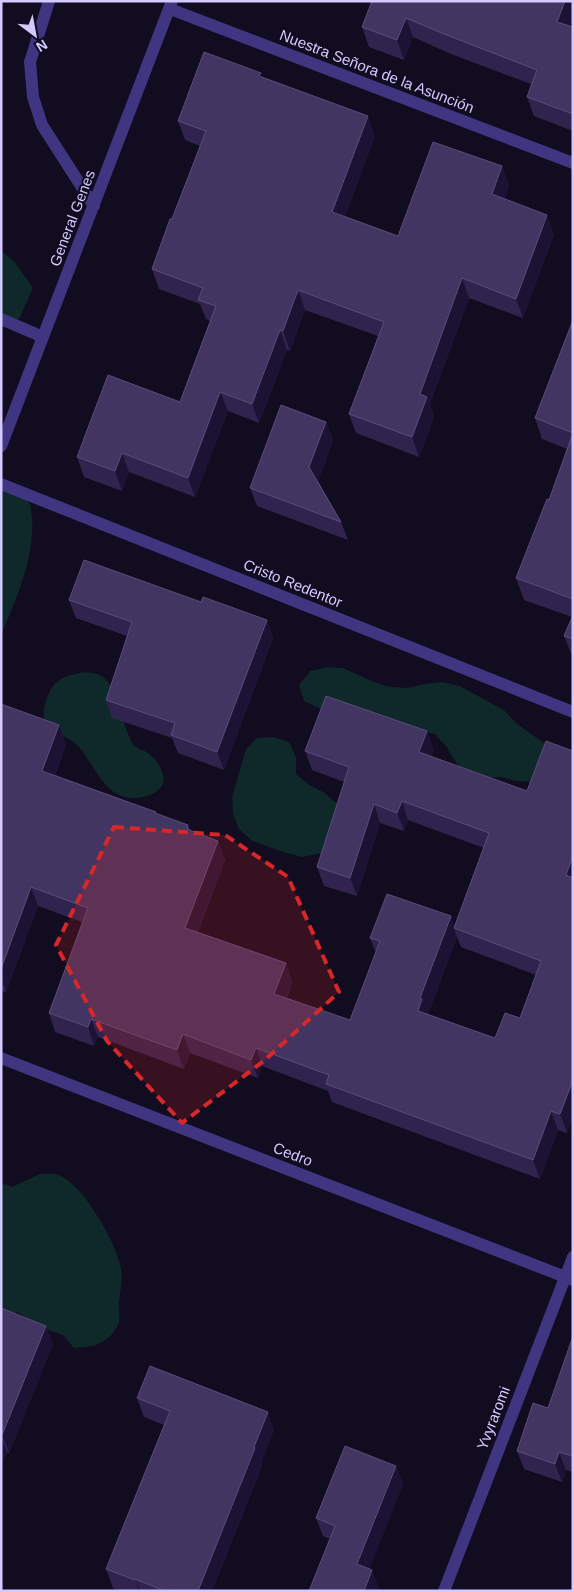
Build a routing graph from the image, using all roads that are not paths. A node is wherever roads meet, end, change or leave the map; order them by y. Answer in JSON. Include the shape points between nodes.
{"nodes":[{"id":1,"x":48,"y":1,"type":"edge"},
{"id":2,"x":171,"y":5,"type":"edge"},
{"id":3,"x":573,"y":163,"type":"edge"},
{"id":4,"x":94,"y":206,"type":"junction"},
{"id":5,"x":1,"y":320,"type":"edge"},
{"id":6,"x":42,"y":337,"type":"junction"},
{"id":7,"x":1,"y":446,"type":"edge"},
{"id":8,"x":1,"y":484,"type":"edge"},
{"id":9,"x":573,"y":712,"type":"edge"},
{"id":10,"x":1,"y":1058,"type":"edge"},
{"id":11,"x":573,"y":1257,"type":"edge"},
{"id":12,"x":569,"y":1278,"type":"edge"},
{"id":13,"x":444,"y":1591,"type":"edge"}],
"edges":[{"from":1,"to":4,"type":"street","via":[[30,62],[33,97],[42,125]]},
{"from":2,"to":3,"type":"street","name":"Nuestra Señora de la Asunción"},
{"from":2,"to":4,"type":"street","name":"General Genes"},
{"from":4,"to":6,"type":"street","name":"General Genes"},
{"from":5,"to":6,"type":"street"},
{"from":6,"to":7,"type":"street","name":"General Genes"},
{"from":8,"to":9,"type":"street","name":"Cristo Redentor"},
{"from":10,"to":12,"type":"street","name":"Cedro"},
{"from":11,"to":12,"type":"street","name":"Yvyraromi"},
{"from":12,"to":13,"type":"street","name":"Yvyraromi"}]}
